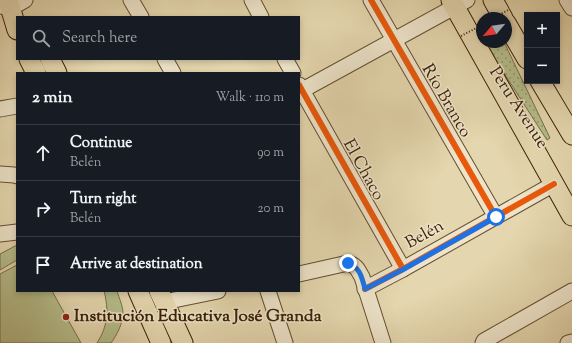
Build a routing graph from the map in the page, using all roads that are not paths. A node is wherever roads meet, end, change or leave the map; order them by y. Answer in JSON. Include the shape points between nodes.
{"nodes":[{"id":1,"x":131,"y":0,"type":"edge"},
{"id":2,"x":252,"y":0,"type":"edge"},
{"id":3,"x":371,"y":0,"type":"edge"},
{"id":4,"x":493,"y":0,"type":"edge"},
{"id":5,"x":567,"y":0,"type":"edge"},
{"id":6,"x":458,"y":2,"type":"edge"},
{"id":7,"x":13,"y":6,"type":"edge"},
{"id":8,"x":572,"y":8,"type":"edge"},
{"id":9,"x":502,"y":12,"type":"edge"},
{"id":10,"x":140,"y":16,"type":"edge"},
{"id":11,"x":260,"y":16,"type":"edge"},
{"id":12,"x":16,"y":24,"type":"edge"},
{"id":13,"x":512,"y":29,"type":"edge"},
{"id":14,"x":395,"y":40,"type":"junction"},
{"id":15,"x":469,"y":41,"type":"junction"},
{"id":16,"x":524,"y":52,"type":"edge"},
{"id":17,"x":30,"y":60,"type":"edge"},
{"id":18,"x":50,"y":60,"type":"edge"},
{"id":19,"x":166,"y":60,"type":"edge"},
{"id":20,"x":286,"y":60,"type":"edge"},
{"id":21,"x":36,"y":72,"type":"edge"},
{"id":22,"x":56,"y":72,"type":"edge"},
{"id":23,"x":172,"y":72,"type":"edge"},
{"id":24,"x":292,"y":72,"type":"edge"},
{"id":25,"x":542,"y":84,"type":"edge"},
{"id":26,"x":300,"y":89,"type":"edge"},
{"id":27,"x":16,"y":106,"type":"edge"},
{"id":28,"x":0,"y":109,"type":"edge"},
{"id":29,"x":572,"y":135,"type":"edge"},
{"id":30,"x":554,"y":184,"type":"junction"},
{"id":31,"x":572,"y":195,"type":"edge"},
{"id":32,"x":572,"y":216,"type":"edge"},
{"id":33,"x":496,"y":217,"type":"junction"},
{"id":34,"x":16,"y":232,"type":"edge"},
{"id":35,"x":0,"y":234,"type":"edge"},
{"id":36,"x":404,"y":269,"type":"junction"},
{"id":37,"x":300,"y":274,"type":"edge"},
{"id":38,"x":365,"y":289,"type":"junction"},
{"id":39,"x":138,"y":292,"type":"edge"},
{"id":40,"x":207,"y":292,"type":"edge"},
{"id":41,"x":268,"y":292,"type":"edge"},
{"id":42,"x":572,"y":292,"type":"edge"},
{"id":43,"x":161,"y":296,"type":"edge"},
{"id":44,"x":572,"y":342,"type":"edge"},
{"id":45,"x":161,"y":343,"type":"edge"},
{"id":46,"x":183,"y":343,"type":"edge"},
{"id":47,"x":285,"y":343,"type":"edge"},
{"id":48,"x":383,"y":343,"type":"edge"},
{"id":49,"x":483,"y":343,"type":"edge"},
{"id":50,"x":568,"y":343,"type":"edge"}],
"edges":[{"from":1,"to":10,"type":"street"},
{"from":2,"to":11,"type":"street"},
{"from":3,"to":14,"type":"street","name":"Río Branco"},
{"from":4,"to":9,"type":"main road","name":"Peru Avenue"},
{"from":5,"to":8,"type":"street"},
{"from":6,"to":14,"type":"street"},
{"from":6,"to":15,"type":"main road","name":"Peru Avenue"},
{"from":7,"to":12,"type":"main road"},
{"from":13,"to":16,"type":"main road","name":"Peru Avenue"},
{"from":14,"to":26,"type":"street"},
{"from":14,"to":33,"type":"street","name":"Río Branco"},
{"from":15,"to":30,"type":"main road"},
{"from":15,"to":31,"type":"main road","name":"Peru Avenue","via":[[542,144]]},
{"from":17,"to":21,"type":"main road"},
{"from":18,"to":22,"type":"main road"},
{"from":19,"to":23,"type":"street"},
{"from":20,"to":24,"type":"street"},
{"from":25,"to":29,"type":"main road","name":"Peru Avenue"},
{"from":26,"to":36,"type":"street","name":"El Chaco"},
{"from":27,"to":28,"type":"street"},
{"from":30,"to":32,"type":"main road"},
{"from":30,"to":33,"type":"street","name":"Belén"},
{"from":33,"to":36,"type":"street","name":"Belén"},
{"from":34,"to":35,"type":"street"},
{"from":36,"to":38,"type":"street","name":"Belén"},
{"from":37,"to":38,"type":"street","via":[[348,263],[358,269]]},
{"from":38,"to":48,"type":"street"},
{"from":39,"to":45,"type":"main road"},
{"from":40,"to":43,"type":"street"},
{"from":41,"to":47,"type":"street"},
{"from":42,"to":49,"type":"street"},
{"from":43,"to":46,"type":"main road"},
{"from":44,"to":50,"type":"street"}]}
